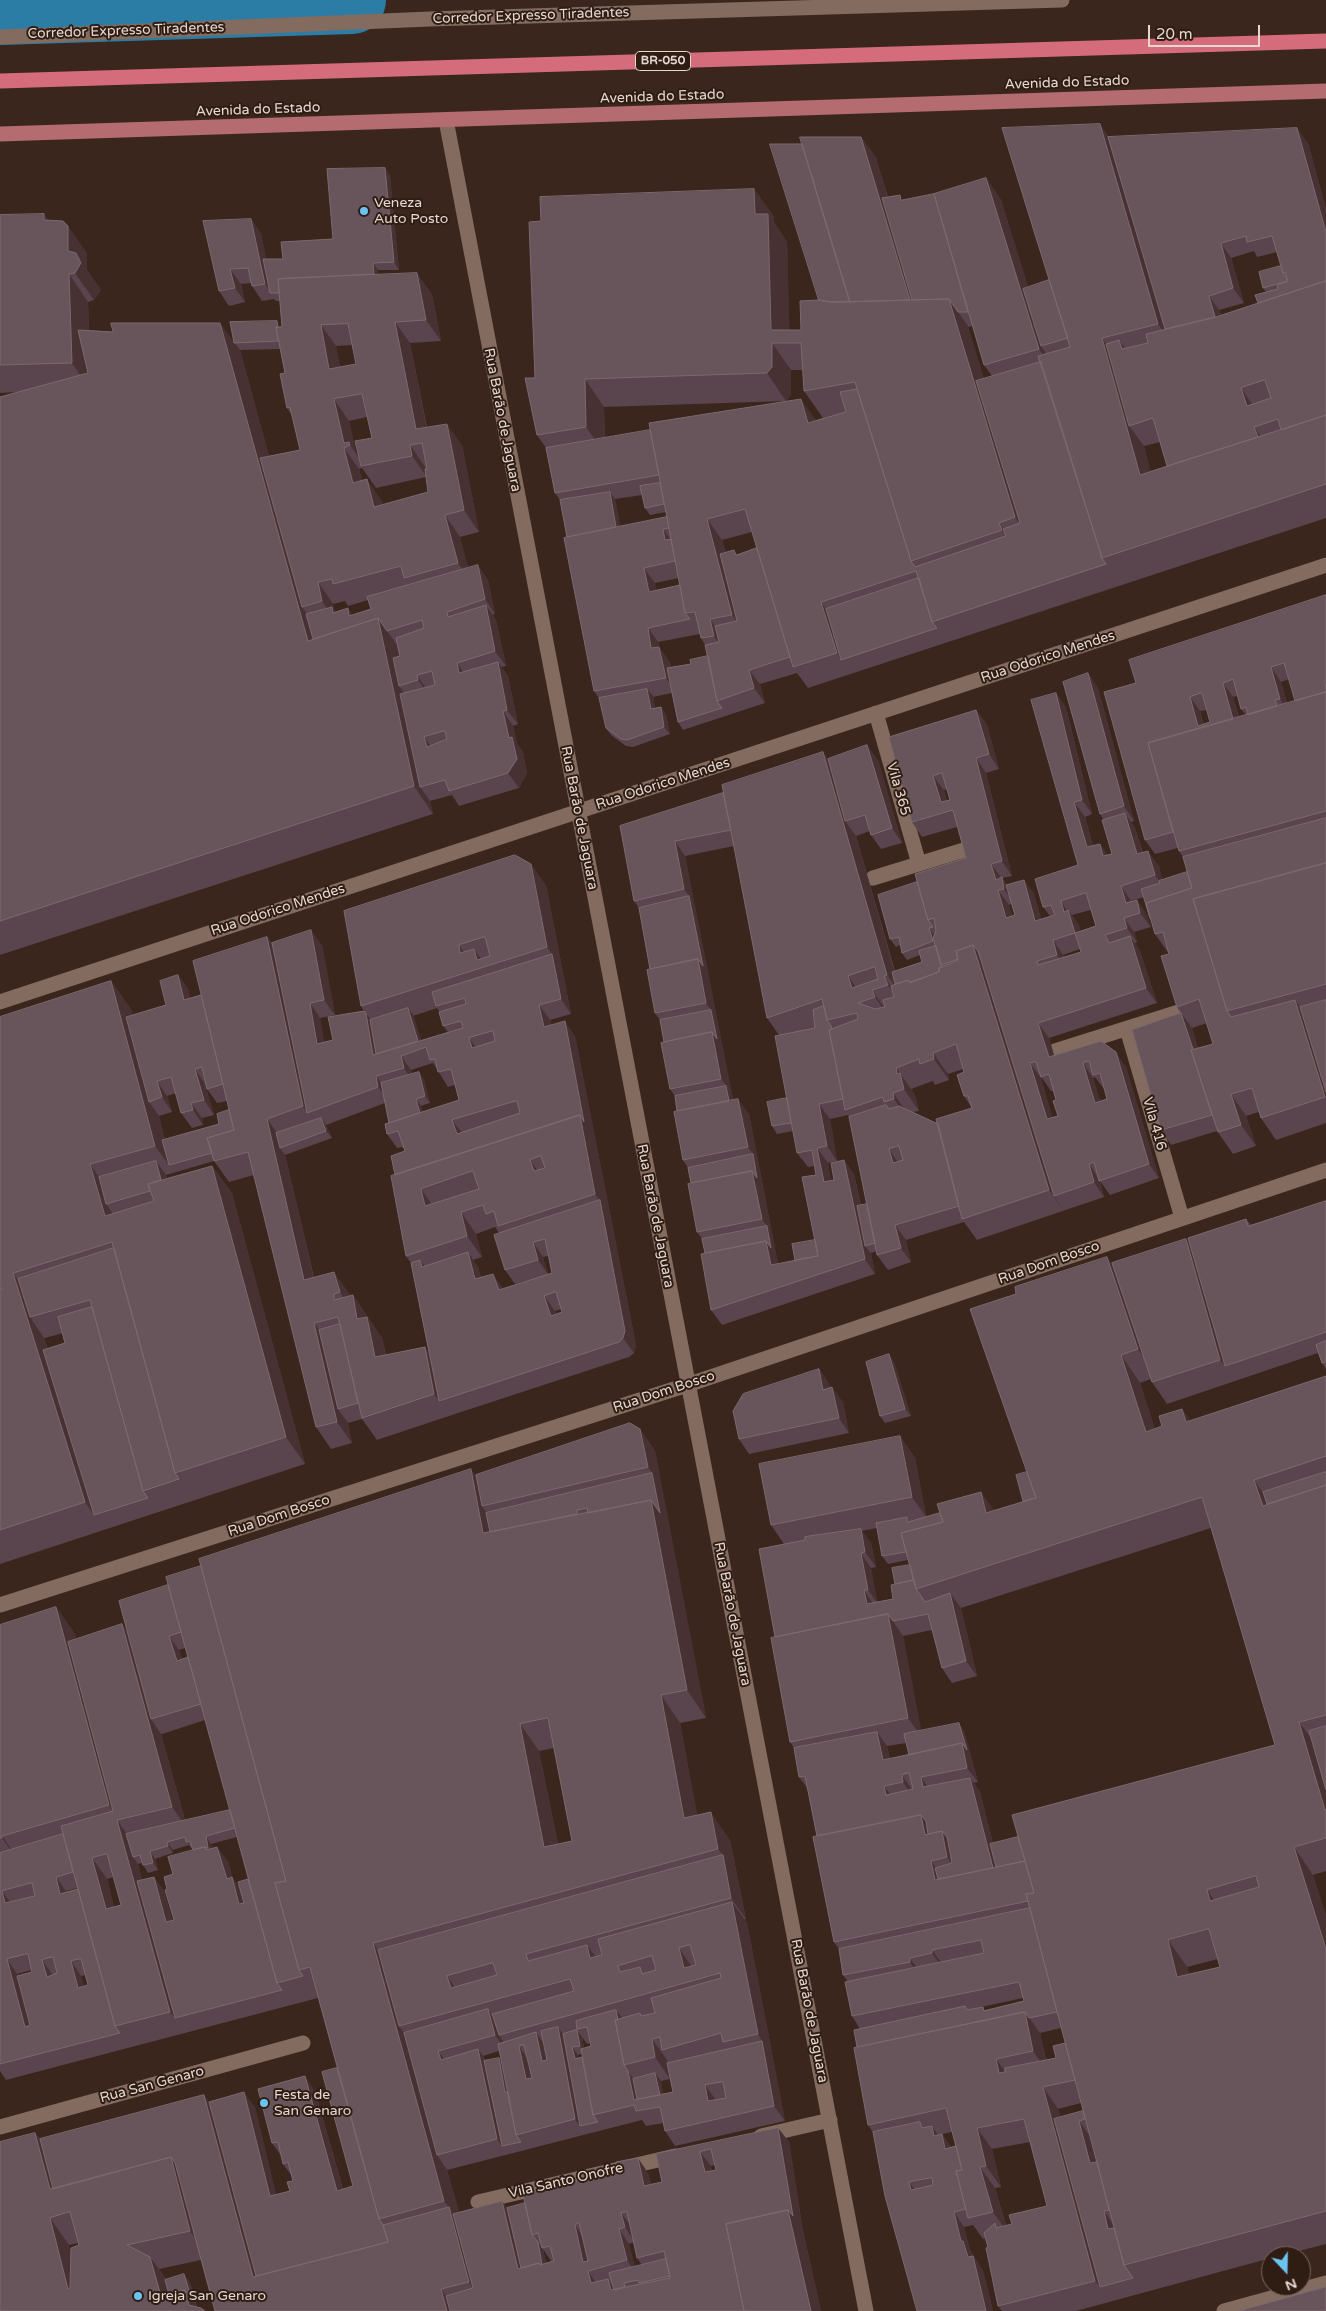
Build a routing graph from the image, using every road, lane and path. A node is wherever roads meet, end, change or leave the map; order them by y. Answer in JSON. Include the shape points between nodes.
{"nodes":[{"id":1,"x":1062,"y":0,"type":"edge"},
{"id":2,"x":0,"y":36,"type":"edge"},
{"id":3,"x":1326,"y":41,"type":"edge"},
{"id":4,"x":0,"y":81,"type":"edge"},
{"id":5,"x":1326,"y":91,"type":"edge"},
{"id":6,"x":446,"y":120,"type":"junction"},
{"id":7,"x":0,"y":134,"type":"edge"},
{"id":8,"x":1326,"y":565,"type":"edge"},
{"id":9,"x":876,"y":713,"type":"junction"},
{"id":10,"x":578,"y":812,"type":"junction"},
{"id":11,"x":964,"y":850,"type":"edge"},
{"id":12,"x":920,"y":864,"type":"junction"},
{"id":13,"x":873,"y":878,"type":"dead end"},
{"id":14,"x":0,"y":1002,"type":"edge"},
{"id":15,"x":1182,"y":1011,"type":"edge"},
{"id":16,"x":1127,"y":1029,"type":"junction"},
{"id":17,"x":1055,"y":1051,"type":"dead end"},
{"id":18,"x":1326,"y":1170,"type":"edge"},
{"id":19,"x":1182,"y":1218,"type":"junction"},
{"id":20,"x":687,"y":1385,"type":"junction"},
{"id":21,"x":0,"y":1605,"type":"edge"},
{"id":22,"x":303,"y":2043,"type":"dead end"},
{"id":23,"x":830,"y":2120,"type":"junction"},
{"id":24,"x":0,"y":2127,"type":"edge"},
{"id":25,"x":748,"y":2140,"type":"edge"},
{"id":26,"x":690,"y":2153,"type":"edge"},
{"id":27,"x":478,"y":2202,"type":"dead end"},
{"id":28,"x":1326,"y":2284,"type":"edge"},
{"id":29,"x":866,"y":2311,"type":"edge"},
{"id":30,"x":1224,"y":2311,"type":"edge"}],
"edges":[{"from":1,"to":2,"type":"street","name":"Corredor Expresso Tiradentes"},
{"from":3,"to":4,"type":"highway","number":"BR-050"},
{"from":5,"to":6,"type":"main road","name":"Avenida do Estado"},
{"from":6,"to":7,"type":"main road","name":"Avenida do Estado"},
{"from":6,"to":10,"type":"street","name":"Rua Barão de Jaguara"},
{"from":8,"to":9,"type":"street","name":"Rua Odorico Mendes"},
{"from":9,"to":10,"type":"street","name":"Rua Odorico Mendes"},
{"from":9,"to":12,"type":"street","name":"Vila 365"},
{"from":10,"to":14,"type":"street","name":"Rua Odorico Mendes"},
{"from":10,"to":20,"type":"street","name":"Rua Barão de Jaguara"},
{"from":11,"to":12,"type":"street"},
{"from":12,"to":13,"type":"street"},
{"from":15,"to":16,"type":"street"},
{"from":16,"to":17,"type":"street"},
{"from":16,"to":19,"type":"street","name":"Vila 416"},
{"from":18,"to":19,"type":"street","name":"Rua Dom Bosco"},
{"from":19,"to":20,"type":"street","name":"Rua Dom Bosco"},
{"from":20,"to":21,"type":"street","name":"Rua Dom Bosco"},
{"from":20,"to":23,"type":"street","name":"Rua Barão de Jaguara"},
{"from":22,"to":24,"type":"street","name":"Rua San Genaro"},
{"from":23,"to":25,"type":"street"},
{"from":23,"to":29,"type":"street","name":"Rua Barão de Jaguara"},
{"from":26,"to":27,"type":"street","name":"Vila Santo Onofre"},
{"from":28,"to":30,"type":"street"}]}
